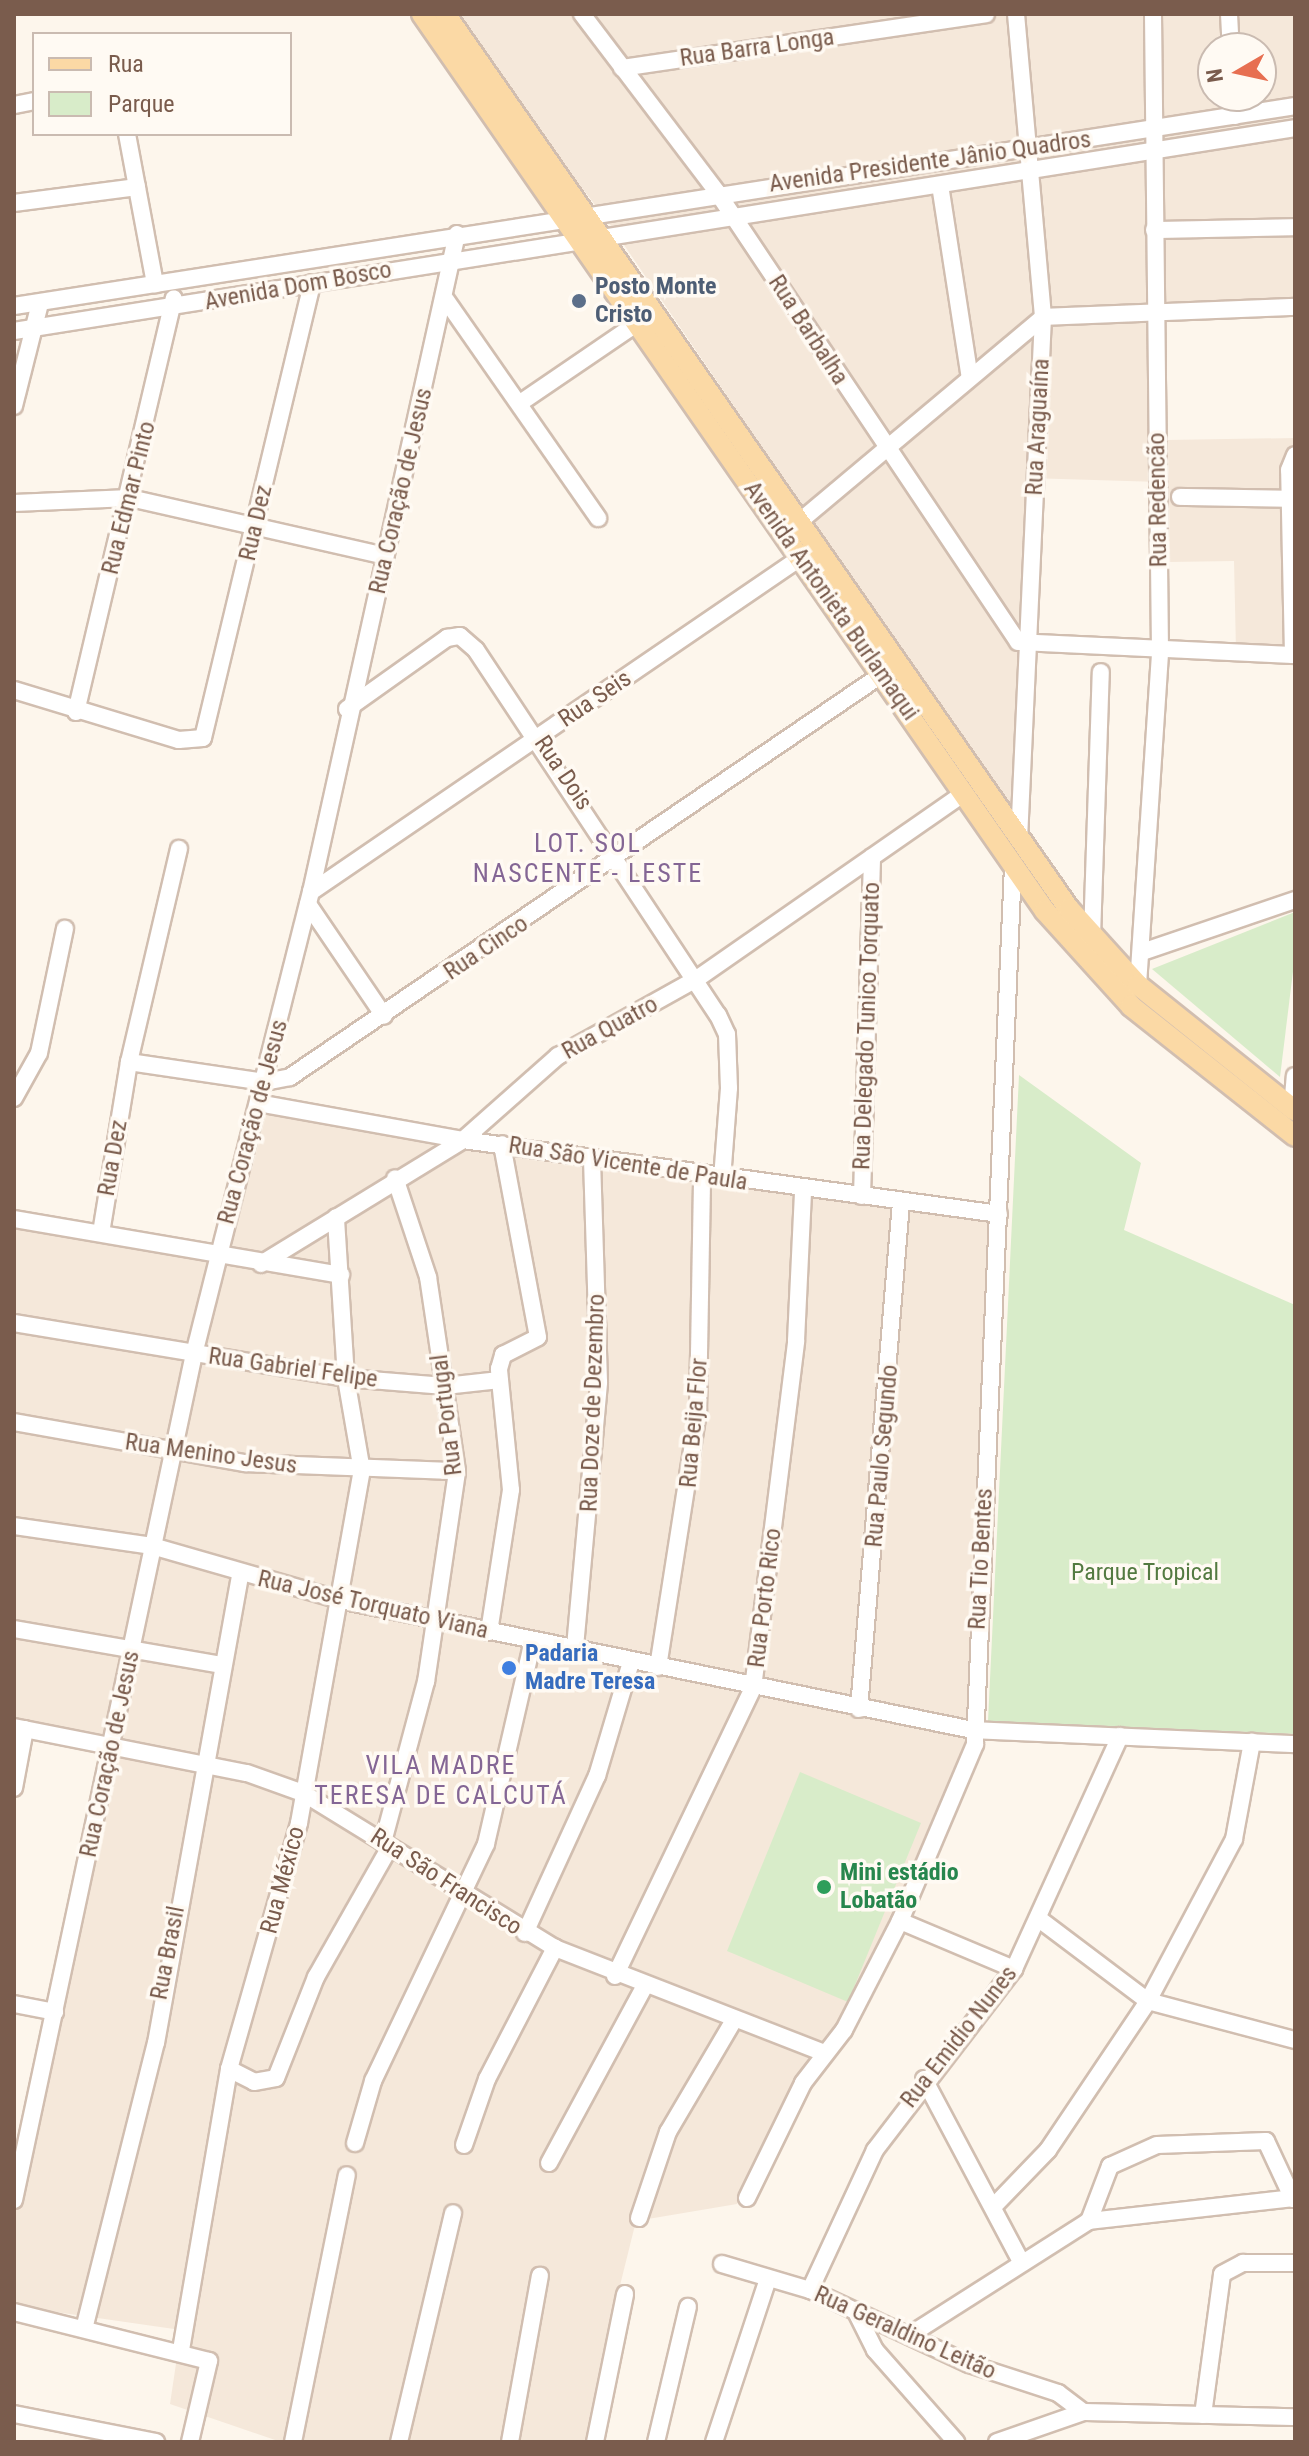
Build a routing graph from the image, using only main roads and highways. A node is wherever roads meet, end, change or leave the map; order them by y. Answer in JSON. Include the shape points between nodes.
{"nodes":[{"id":1,"x":422,"y":14,"type":"edge"},
{"id":2,"x":451,"y":16,"type":"edge"},
{"id":3,"x":574,"y":214,"type":"junction"},
{"id":4,"x":592,"y":240,"type":"junction"},
{"id":5,"x":719,"y":424,"type":"junction"},
{"id":6,"x":891,"y":668,"type":"junction"},
{"id":7,"x":997,"y":824,"type":"junction"},
{"id":8,"x":1019,"y":840,"type":"junction"},
{"id":9,"x":1013,"y":865,"type":"junction"},
{"id":10,"x":1159,"y":1014,"type":"junction"},
{"id":11,"x":1184,"y":1035,"type":"junction"},
{"id":12,"x":1294,"y":1110,"type":"edge"},
{"id":13,"x":1295,"y":1136,"type":"edge"}],
"edges":[{"from":1,"to":3,"type":"main road","name":"Avenida Antonieta Burlamaqui"},
{"from":2,"to":3,"type":"main road","name":"Avenida Antonieta Burlamaqui"},
{"from":3,"to":4,"type":"main road","name":"Avenida Antonieta Burlamaqui"},
{"from":4,"to":5,"type":"main road","name":"Avenida Antonieta Burlamaqui"},
{"from":4,"to":5,"type":"main road","name":"Avenida Antonieta Burlamaqui","via":[[636,324]]},
{"from":5,"to":6,"type":"main road","name":"Avenida Antonieta Burlamaqui","via":[[799,522]]},
{"from":5,"to":6,"type":"main road","name":"Avenida Antonieta Burlamaqui","via":[[800,558]]},
{"from":6,"to":7,"type":"main road","name":"Avenida Antonieta Burlamaqui"},
{"from":6,"to":7,"type":"main road","name":"Avenida Antonieta Burlamaqui","via":[[963,794]]},
{"from":7,"to":8,"type":"main road","name":"Avenida Antonieta Burlamaqui"},
{"from":7,"to":9,"type":"main road","name":"Avenida Antonieta Burlamaqui"},
{"from":8,"to":9,"type":"main road"},
{"from":8,"to":10,"type":"main road","name":"Avenida Antonieta Burlamaqui"},
{"from":9,"to":10,"type":"main road","name":"Avenida Antonieta Burlamaqui","via":[[1076,949]]},
{"from":10,"to":11,"type":"main road","name":"Avenida Antonieta Burlamaqui"},
{"from":11,"to":12,"type":"main road","name":"Avenida Antonieta Burlamaqui"},
{"from":11,"to":13,"type":"main road","name":"Avenida Antonieta Burlamaqui"}]}
